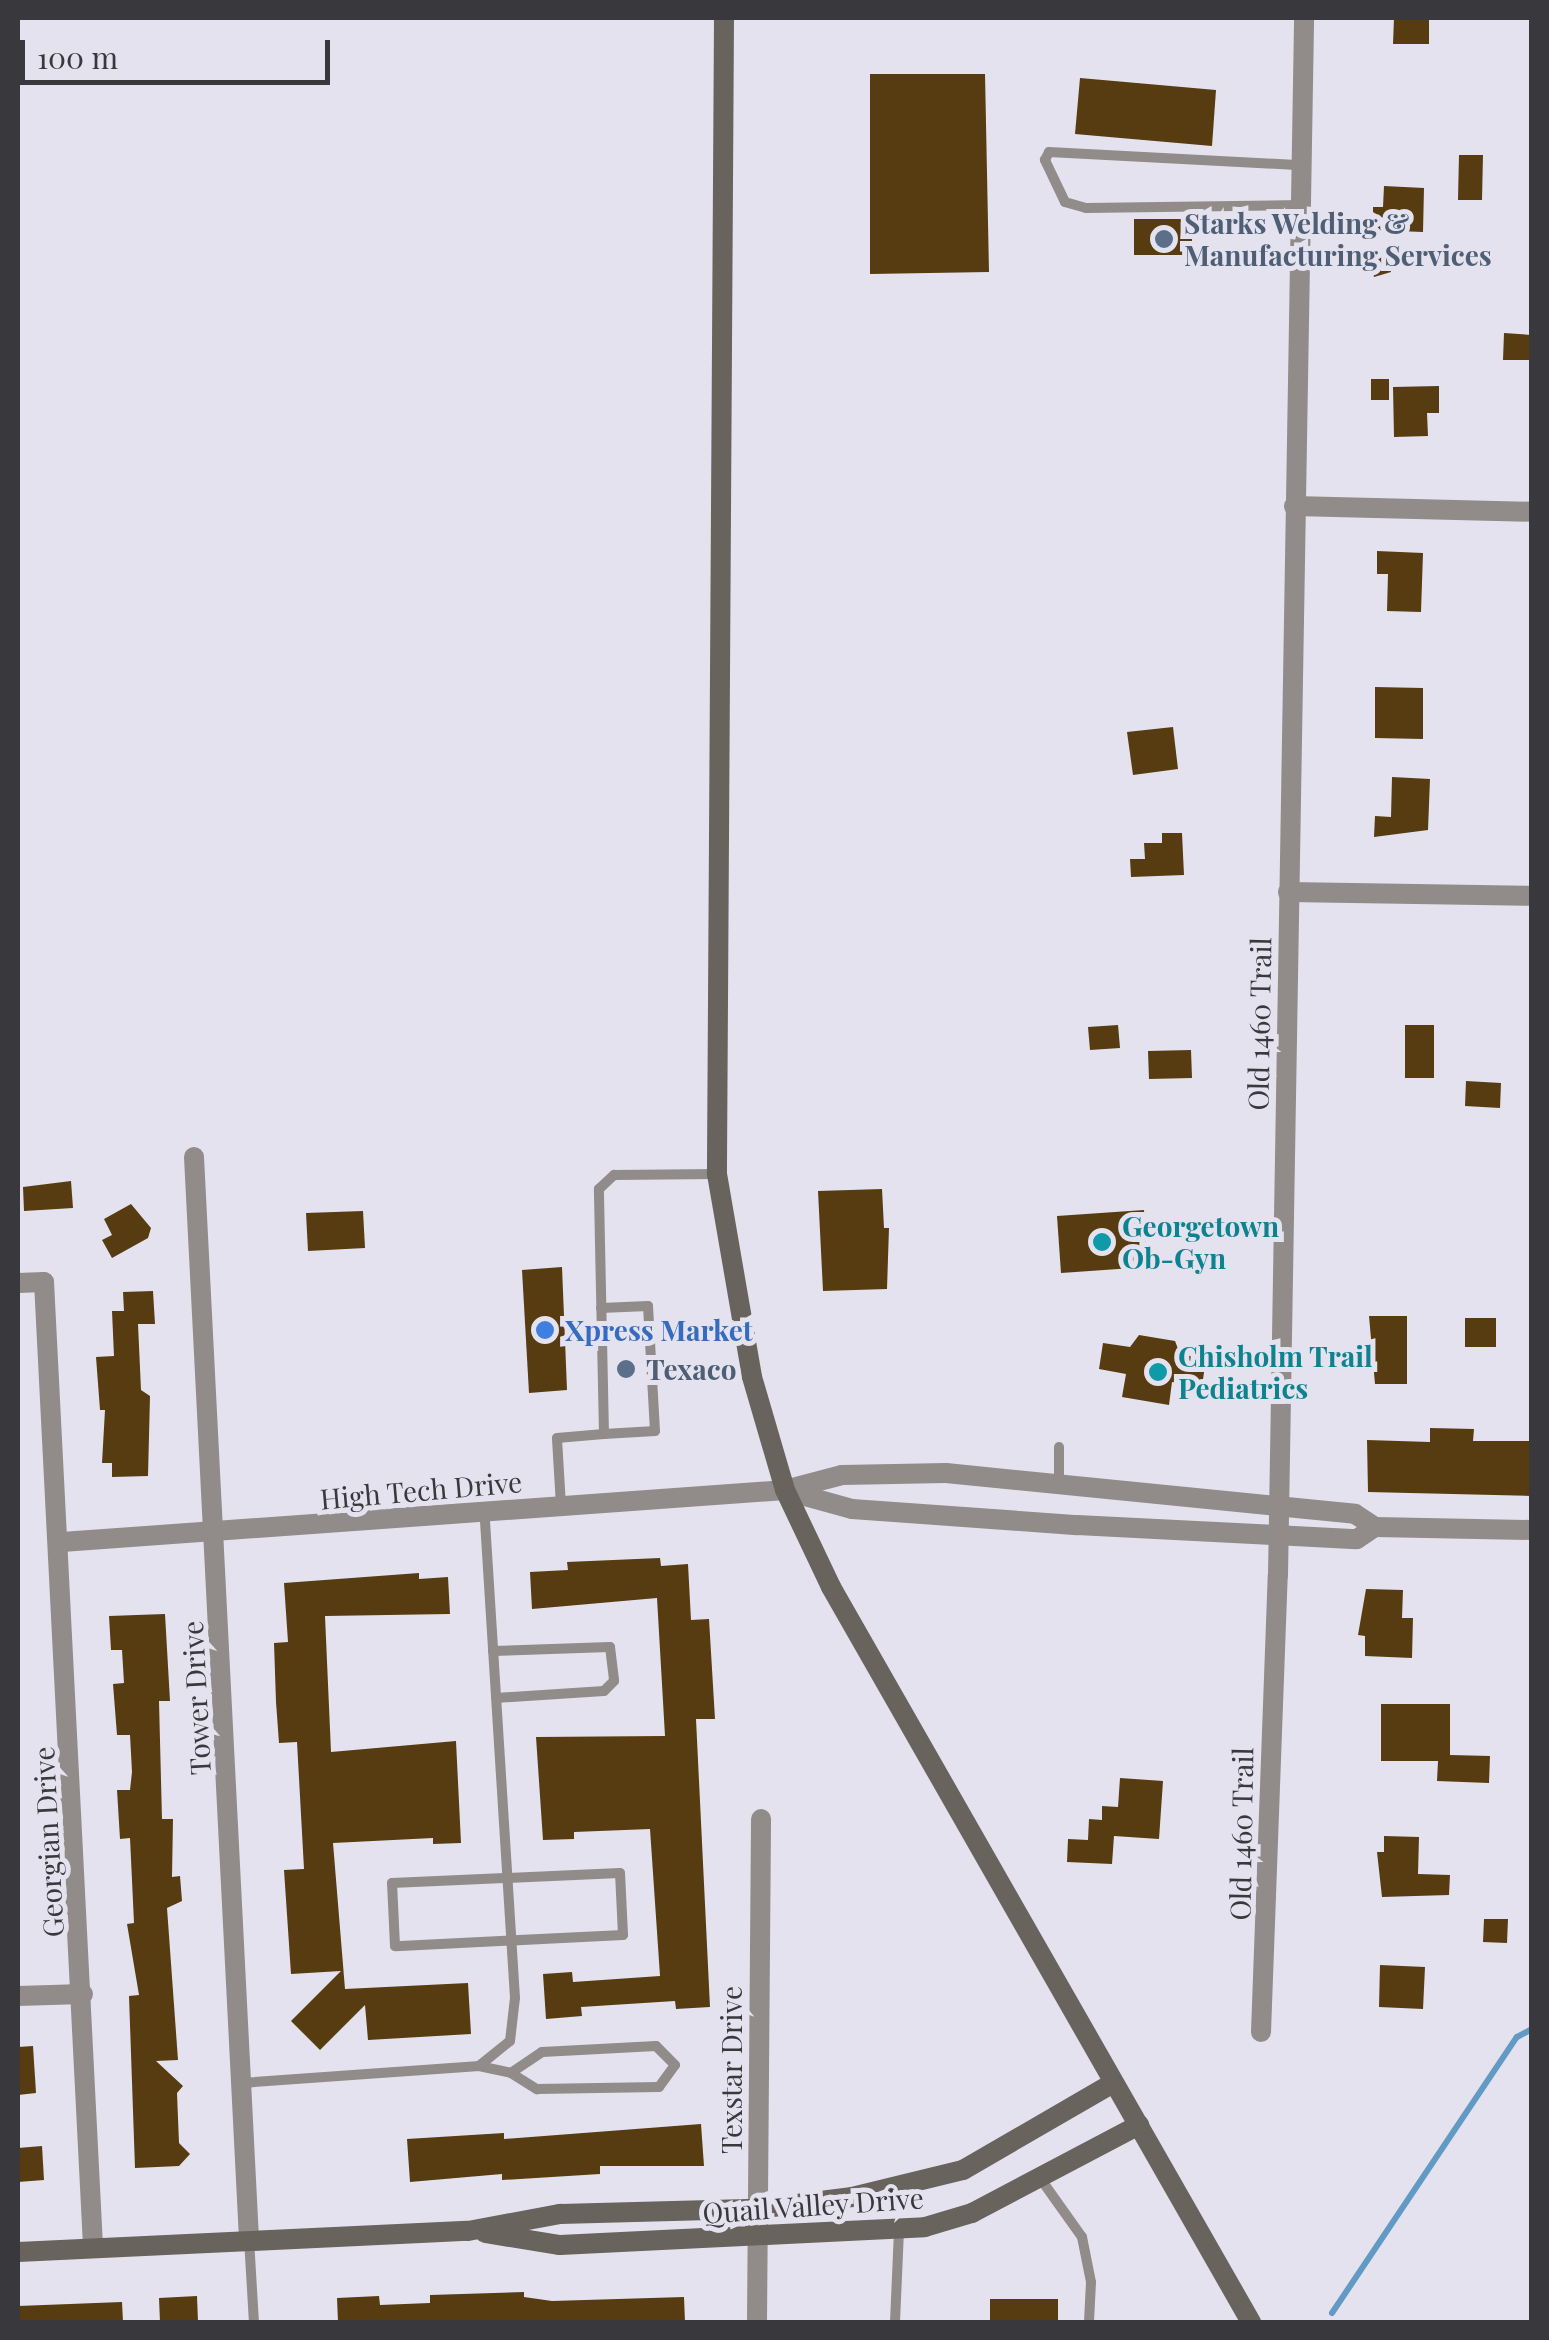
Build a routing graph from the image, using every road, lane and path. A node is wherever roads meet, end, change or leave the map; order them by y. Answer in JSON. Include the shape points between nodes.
{"nodes":[{"id":1,"x":724,"y":18,"type":"edge"},
{"id":2,"x":732,"y":18,"type":"edge"},
{"id":3,"x":1304,"y":18,"type":"edge"},
{"id":4,"x":726,"y":70,"type":"junction"},
{"id":5,"x":1302,"y":165,"type":"junction"},
{"id":6,"x":1300,"y":205,"type":"junction"},
{"id":7,"x":1294,"y":506,"type":"junction"},
{"id":8,"x":1532,"y":512,"type":"edge"},
{"id":9,"x":1288,"y":892,"type":"junction"},
{"id":10,"x":1532,"y":896,"type":"edge"},
{"id":11,"x":194,"y":1156,"type":"dead end"},
{"id":12,"x":718,"y":1174,"type":"junction"},
{"id":13,"x":18,"y":1284,"type":"edge"},
{"id":14,"x":601,"y":1308,"type":"junction"},
{"id":15,"x":604,"y":1434,"type":"junction"},
{"id":16,"x":1058,"y":1447,"type":"dead end"},
{"id":17,"x":1059,"y":1488,"type":"junction"},
{"id":18,"x":785,"y":1490,"type":"junction"},
{"id":19,"x":561,"y":1506,"type":"junction"},
{"id":20,"x":1278,"y":1509,"type":"junction"},
{"id":21,"x":484,"y":1512,"type":"junction"},
{"id":22,"x":1375,"y":1527,"type":"junction"},
{"id":23,"x":1532,"y":1530,"type":"edge"},
{"id":24,"x":216,"y":1534,"type":"junction"},
{"id":25,"x":1278,"y":1535,"type":"junction"},
{"id":26,"x":62,"y":1542,"type":"junction"},
{"id":27,"x":493,"y":1651,"type":"junction"},
{"id":28,"x":496,"y":1698,"type":"junction"},
{"id":29,"x":761,"y":1819,"type":"dead end"},
{"id":30,"x":508,"y":1879,"type":"junction"},
{"id":31,"x":512,"y":1943,"type":"junction"},
{"id":32,"x":83,"y":1994,"type":"junction"},
{"id":33,"x":18,"y":1996,"type":"edge"},
{"id":34,"x":1261,"y":2032,"type":"dead end"},
{"id":35,"x":479,"y":2066,"type":"junction"},
{"id":36,"x":512,"y":2073,"type":"junction"},
{"id":37,"x":242,"y":2083,"type":"junction"},
{"id":38,"x":1113,"y":2083,"type":"junction"},
{"id":39,"x":1139,"y":2125,"type":"junction"},
{"id":40,"x":1040,"y":2177,"type":"junction"},
{"id":41,"x":757,"y":2209,"type":"junction"},
{"id":42,"x":900,"y":2230,"type":"junction"},
{"id":43,"x":468,"y":2231,"type":"junction"},
{"id":44,"x":249,"y":2238,"type":"junction"},
{"id":45,"x":758,"y":2240,"type":"junction"},
{"id":46,"x":94,"y":2246,"type":"junction"},
{"id":47,"x":18,"y":2252,"type":"edge"},
{"id":48,"x":254,"y":2322,"type":"edge"},
{"id":49,"x":756,"y":2322,"type":"edge"},
{"id":50,"x":896,"y":2322,"type":"edge"},
{"id":51,"x":1089,"y":2322,"type":"edge"},
{"id":52,"x":1251,"y":2322,"type":"edge"}],
"edges":[{"from":1,"to":4,"type":"main road"},
{"from":2,"to":4,"type":"main road"},
{"from":3,"to":5,"type":"street","name":"Old 1460 Trail"},
{"from":4,"to":12,"type":"main road"},
{"from":5,"to":6,"type":"street","name":"Old 1460 Trail"},
{"from":5,"to":6,"type":"lane","via":[[1048,152],[1046,160],[1066,202],[1086,208]]},
{"from":6,"to":7,"type":"street","name":"Old 1460 Trail"},
{"from":7,"to":8,"type":"street"},
{"from":7,"to":9,"type":"street","name":"Old 1460 Trail"},
{"from":9,"to":10,"type":"street"},
{"from":9,"to":20,"type":"street","name":"Old 1460 Trail"},
{"from":11,"to":24,"type":"street","name":"Tower Drive"},
{"from":12,"to":14,"type":"lane","via":[[614,1176],[600,1189]]},
{"from":12,"to":18,"type":"main road","via":[[732,1285]]},
{"from":13,"to":26,"type":"street","name":"Georgian Drive","via":[[44,1282]]},
{"from":14,"to":15,"type":"lane"},
{"from":14,"to":15,"type":"lane","via":[[648,1306],[655,1431]]},
{"from":15,"to":19,"type":"lane","via":[[556,1438]]},
{"from":16,"to":17,"type":"lane"},
{"from":17,"to":18,"type":"street","name":"High Tech Drive","via":[[946,1473],[842,1475]]},
{"from":17,"to":20,"type":"street","name":"High Tech Drive"},
{"from":18,"to":19,"type":"street","name":"High Tech Drive"},
{"from":18,"to":25,"type":"street","name":"High Tech Drive","via":[[852,1508]]},
{"from":18,"to":38,"type":"main road","via":[[831,1588]]},
{"from":19,"to":21,"type":"street","name":"High Tech Drive"},
{"from":20,"to":22,"type":"street","name":"High Tech Drive","via":[[1355,1514]]},
{"from":20,"to":25,"type":"street","name":"Old 1460 Trail"},
{"from":21,"to":24,"type":"street","name":"High Tech Drive"},
{"from":21,"to":27,"type":"lane"},
{"from":22,"to":23,"type":"street"},
{"from":22,"to":25,"type":"street","name":"High Tech Drive","via":[[1356,1539]]},
{"from":24,"to":26,"type":"street","name":"High Tech Drive"},
{"from":24,"to":37,"type":"street","name":"Tower Drive"},
{"from":25,"to":34,"type":"street","name":"Old 1460 Trail"},
{"from":26,"to":32,"type":"street","name":"Georgian Drive"},
{"from":27,"to":28,"type":"lane"},
{"from":27,"to":28,"type":"lane","via":[[610,1648],[614,1681],[604,1691]]},
{"from":28,"to":30,"type":"lane"},
{"from":29,"to":41,"type":"street","name":"Texstar Drive"},
{"from":30,"to":31,"type":"lane"},
{"from":30,"to":31,"type":"lane","via":[[620,1874],[621,1889],[623,1935]]},
{"from":30,"to":31,"type":"lane","via":[[392,1883],[394,1930],[395,1946]]},
{"from":31,"to":35,"type":"lane","via":[[510,2042]]},
{"from":32,"to":33,"type":"street"},
{"from":32,"to":46,"type":"street","name":"Georgian Drive"},
{"from":35,"to":36,"type":"lane"},
{"from":35,"to":37,"type":"lane"},
{"from":36,"to":36,"type":"lane","via":[[537,2089],[659,2087],[675,2065],[656,2046],[542,2052]]},
{"from":37,"to":44,"type":"street","name":"Tower Drive"},
{"from":38,"to":39,"type":"main road"},
{"from":38,"to":41,"type":"main road","name":"Quail Valley Drive","via":[[1011,2145],[928,2183]]},
{"from":39,"to":40,"type":"main road","name":"Quail Valley Drive"},
{"from":39,"to":52,"type":"main road"},
{"from":40,"to":42,"type":"main road","name":"Quail Valley Drive","via":[[972,2213]]},
{"from":40,"to":51,"type":"lane","via":[[1082,2237],[1091,2282]]},
{"from":41,"to":43,"type":"main road","name":"Quail Valley Drive","via":[[560,2214]]},
{"from":41,"to":45,"type":"street","name":"Texstar Drive"},
{"from":42,"to":45,"type":"main road","name":"Quail Valley Drive"},
{"from":42,"to":50,"type":"lane"},
{"from":43,"to":44,"type":"main road","name":"Quail Valley Drive"},
{"from":43,"to":45,"type":"main road","name":"Quail Valley Drive","via":[[560,2245]]},
{"from":44,"to":46,"type":"main road","name":"Quail Valley Drive"},
{"from":44,"to":48,"type":"lane"},
{"from":45,"to":49,"type":"street","name":"Texstar Drive"},
{"from":46,"to":47,"type":"main road","name":"Quail Valley Drive"}]}
